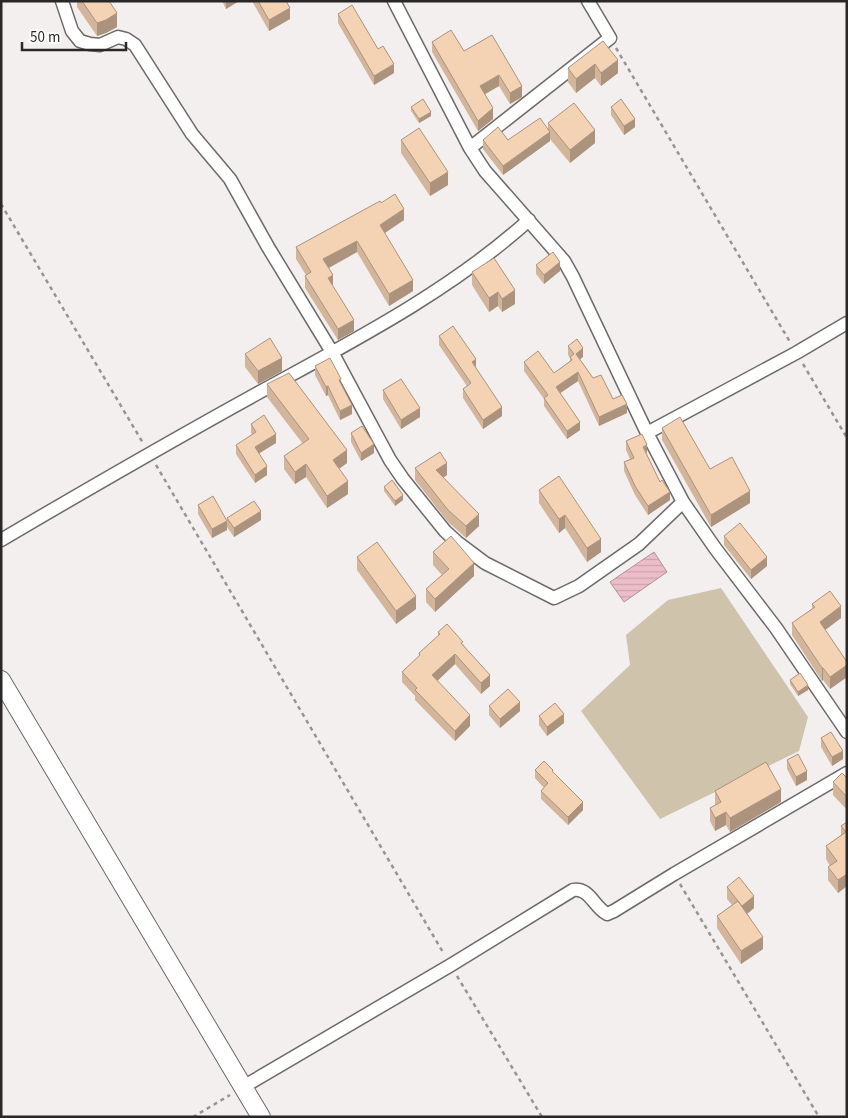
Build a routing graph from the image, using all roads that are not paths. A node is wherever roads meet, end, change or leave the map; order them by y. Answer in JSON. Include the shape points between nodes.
{"nodes":[{"id":1,"x":62,"y":1,"type":"edge"},
{"id":2,"x":394,"y":1,"type":"edge"},
{"id":3,"x":588,"y":1,"type":"edge"},
{"id":4,"x":470,"y":148,"type":"junction"},
{"id":5,"x":529,"y":220,"type":"junction"},
{"id":6,"x":847,"y":323,"type":"edge"},
{"id":7,"x":332,"y":352,"type":"junction"},
{"id":8,"x":647,"y":433,"type":"junction"},
{"id":9,"x":683,"y":502,"type":"junction"},
{"id":10,"x":1,"y":540,"type":"edge"},
{"id":11,"x":1,"y":680,"type":"edge"},
{"id":12,"x":847,"y":732,"type":"edge"},
{"id":13,"x":847,"y":773,"type":"edge"},
{"id":14,"x":243,"y":1087,"type":"junction"},
{"id":15,"x":261,"y":1117,"type":"edge"}],
"edges":[{"from":1,"to":7,"type":"street","via":[[72,31],[80,41],[100,45],[118,37],[134,45],[192,134],[230,179]]},
{"from":2,"to":4,"type":"street"},
{"from":3,"to":4,"type":"street","via":[[610,38]]},
{"from":4,"to":5,"type":"street","via":[[485,171]]},
{"from":5,"to":7,"type":"street","via":[[465,272]]},
{"from":5,"to":8,"type":"street","via":[[564,261],[573,277]]},
{"from":6,"to":8,"type":"street"},
{"from":7,"to":9,"type":"street","via":[[390,460],[445,531],[485,563],[554,598],[578,586],[639,544]]},
{"from":7,"to":10,"type":"street"},
{"from":8,"to":9,"type":"street"},
{"from":9,"to":12,"type":"street","via":[[776,628]]},
{"from":11,"to":14,"type":"street"},
{"from":13,"to":14,"type":"street","via":[[614,912],[607,914],[586,892],[573,890]]},
{"from":14,"to":15,"type":"street"}]}
